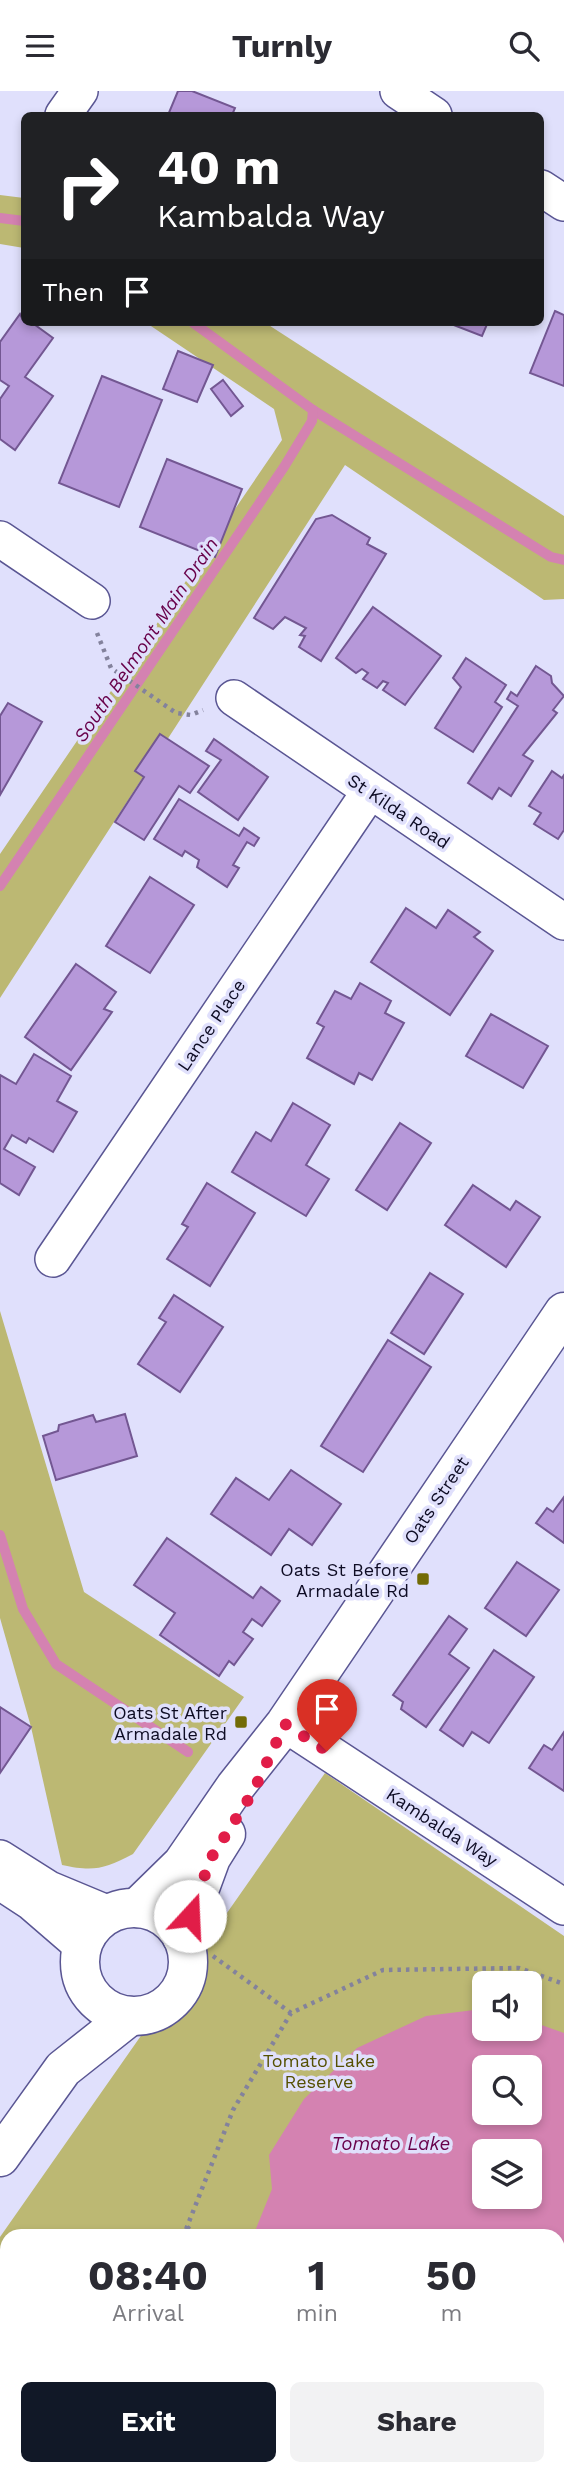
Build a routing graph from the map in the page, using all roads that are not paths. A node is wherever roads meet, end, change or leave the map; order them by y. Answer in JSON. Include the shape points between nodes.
{"nodes":[{"id":1,"x":80,"y":91,"type":"edge"},
{"id":2,"x":398,"y":91,"type":"edge"},
{"id":3,"x":65,"y":112,"type":"edge"},
{"id":4,"x":430,"y":112,"type":"edge"},
{"id":5,"x":544,"y":190,"type":"edge"},
{"id":6,"x":564,"y":203,"type":"edge"},
{"id":7,"x":0,"y":539,"type":"edge"},
{"id":8,"x":92,"y":601,"type":"dead end"},
{"id":9,"x":234,"y":698,"type":"dead end"},
{"id":10,"x":370,"y":791,"type":"junction"},
{"id":11,"x":564,"y":922,"type":"edge"},
{"id":12,"x":53,"y":1259,"type":"dead end"},
{"id":13,"x":564,"y":1312,"type":"edge"},
{"id":14,"x":285,"y":1724,"type":"junction"},
{"id":15,"x":0,"y":1858,"type":"edge"},
{"id":16,"x":0,"y":1882,"type":"edge"},
{"id":17,"x":564,"y":1907,"type":"edge"},
{"id":18,"x":123,"y":1911,"type":"junction"},
{"id":19,"x":193,"y":1944,"type":"junction"},
{"id":20,"x":82,"y":1946,"type":"junction"},
{"id":21,"x":85,"y":1985,"type":"junction"},
{"id":22,"x":130,"y":2016,"type":"junction"},
{"id":23,"x":63,"y":2069,"type":"junction"},
{"id":24,"x":0,"y":2157,"type":"edge"}],
"edges":[{"from":1,"to":3,"type":"street"},
{"from":2,"to":4,"type":"street"},
{"from":5,"to":6,"type":"street"},
{"from":7,"to":8,"type":"street"},
{"from":9,"to":10,"type":"street","name":"St Kilda Road"},
{"from":10,"to":11,"type":"street","name":"St Kilda Road"},
{"from":10,"to":12,"type":"street","name":"Lance Place"},
{"from":13,"to":14,"type":"street","name":"Oats Street"},
{"from":14,"to":17,"type":"street","name":"Kambalda Way"},
{"from":14,"to":18,"type":"street","name":"Oats Street","via":[[182,1864]]},
{"from":14,"to":19,"type":"street","name":"Oats Street","via":[[253,1792],[211,1858]]},
{"from":15,"to":18,"type":"street","via":[[49,1889]]},
{"from":16,"to":20,"type":"street"},
{"from":18,"to":19,"type":"street","via":[[164,1917]]},
{"from":18,"to":20,"type":"street","via":[[97,1922]]},
{"from":19,"to":22,"type":"street","via":[[183,1985],[161,2009]]},
{"from":20,"to":21,"type":"street"},
{"from":21,"to":22,"type":"street","via":[[103,2007]]},
{"from":21,"to":23,"type":"street"},
{"from":22,"to":23,"type":"street"},
{"from":23,"to":24,"type":"street"}]}
